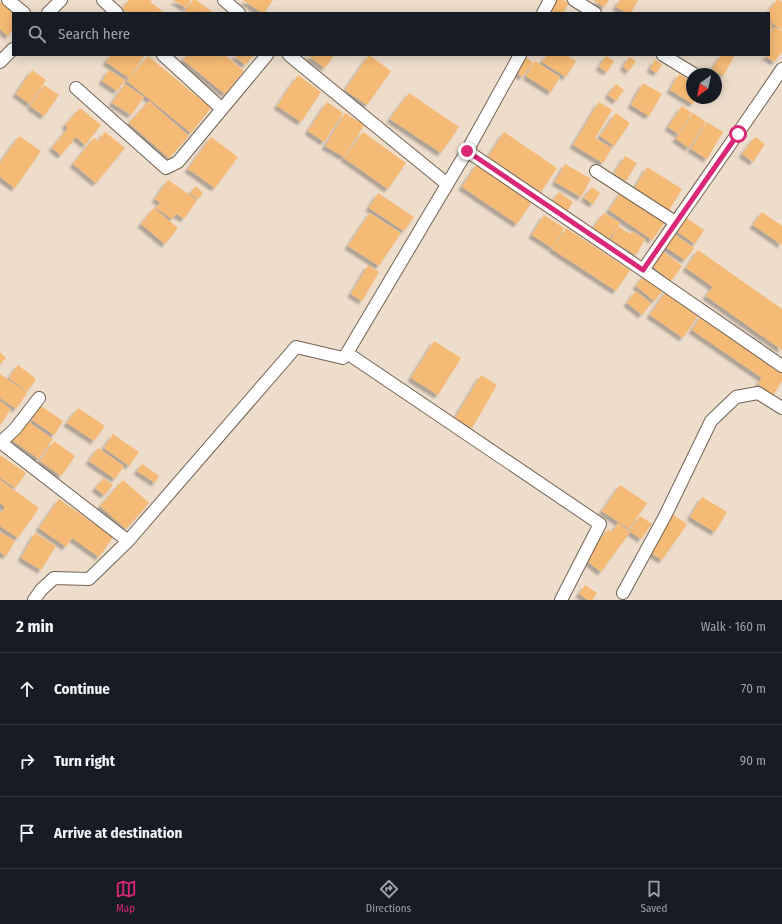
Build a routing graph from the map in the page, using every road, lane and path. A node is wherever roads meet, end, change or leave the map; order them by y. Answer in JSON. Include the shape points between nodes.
{"nodes":[{"id":1,"x":8,"y":0,"type":"edge"},
{"id":2,"x":61,"y":0,"type":"edge"},
{"id":3,"x":103,"y":0,"type":"edge"},
{"id":4,"x":224,"y":0,"type":"edge"},
{"id":5,"x":550,"y":0,"type":"edge"},
{"id":6,"x":574,"y":0,"type":"edge"},
{"id":7,"x":23,"y":12,"type":"edge"},
{"id":8,"x":49,"y":12,"type":"edge"},
{"id":9,"x":116,"y":12,"type":"edge"},
{"id":10,"x":238,"y":12,"type":"edge"},
{"id":11,"x":544,"y":12,"type":"edge"},
{"id":12,"x":593,"y":12,"type":"edge"},
{"id":13,"x":12,"y":50,"type":"edge"},
{"id":14,"x":164,"y":56,"type":"edge"},
{"id":15,"x":267,"y":56,"type":"edge"},
{"id":16,"x":290,"y":56,"type":"edge"},
{"id":17,"x":519,"y":56,"type":"edge"},
{"id":18,"x":665,"y":56,"type":"edge"},
{"id":19,"x":0,"y":62,"type":"edge"},
{"id":20,"x":686,"y":69,"type":"edge"},
{"id":21,"x":782,"y":69,"type":"edge"},
{"id":22,"x":76,"y":88,"type":"dead end"},
{"id":23,"x":222,"y":109,"type":"junction"},
{"id":24,"x":467,"y":151,"type":"junction"},
{"id":25,"x":596,"y":171,"type":"dead end"},
{"id":26,"x":447,"y":184,"type":"junction"},
{"id":27,"x":676,"y":222,"type":"junction"},
{"id":28,"x":643,"y":270,"type":"junction"},
{"id":29,"x":347,"y":353,"type":"junction"},
{"id":30,"x":782,"y":366,"type":"edge"},
{"id":31,"x":39,"y":398,"type":"dead end"},
{"id":32,"x":782,"y":408,"type":"edge"},
{"id":33,"x":0,"y":443,"type":"edge"},
{"id":34,"x":128,"y":541,"type":"junction"},
{"id":35,"x":623,"y":593,"type":"dead end"},
{"id":36,"x":34,"y":600,"type":"edge"},
{"id":37,"x":561,"y":600,"type":"edge"}],
"edges":[{"from":1,"to":7,"type":"street"},
{"from":2,"to":8,"type":"street"},
{"from":3,"to":9,"type":"street"},
{"from":4,"to":10,"type":"street"},
{"from":5,"to":11,"type":"street"},
{"from":6,"to":12,"type":"street"},
{"from":13,"to":19,"type":"street"},
{"from":14,"to":23,"type":"street"},
{"from":15,"to":23,"type":"street"},
{"from":16,"to":26,"type":"street"},
{"from":17,"to":24,"type":"street"},
{"from":18,"to":20,"type":"street"},
{"from":21,"to":27,"type":"street"},
{"from":22,"to":23,"type":"street","via":[[166,168],[178,162]]},
{"from":24,"to":26,"type":"street"},
{"from":24,"to":28,"type":"street"},
{"from":25,"to":27,"type":"street"},
{"from":26,"to":29,"type":"street"},
{"from":27,"to":28,"type":"street"},
{"from":28,"to":30,"type":"street"},
{"from":29,"to":34,"type":"street","via":[[343,358],[296,347]]},
{"from":29,"to":37,"type":"street","via":[[600,524]]},
{"from":31,"to":33,"type":"street","via":[[15,429]]},
{"from":32,"to":35,"type":"street","via":[[758,393],[736,397],[711,421],[665,516]]},
{"from":33,"to":34,"type":"street"},
{"from":34,"to":36,"type":"street","via":[[89,579],[54,578]]}]}
